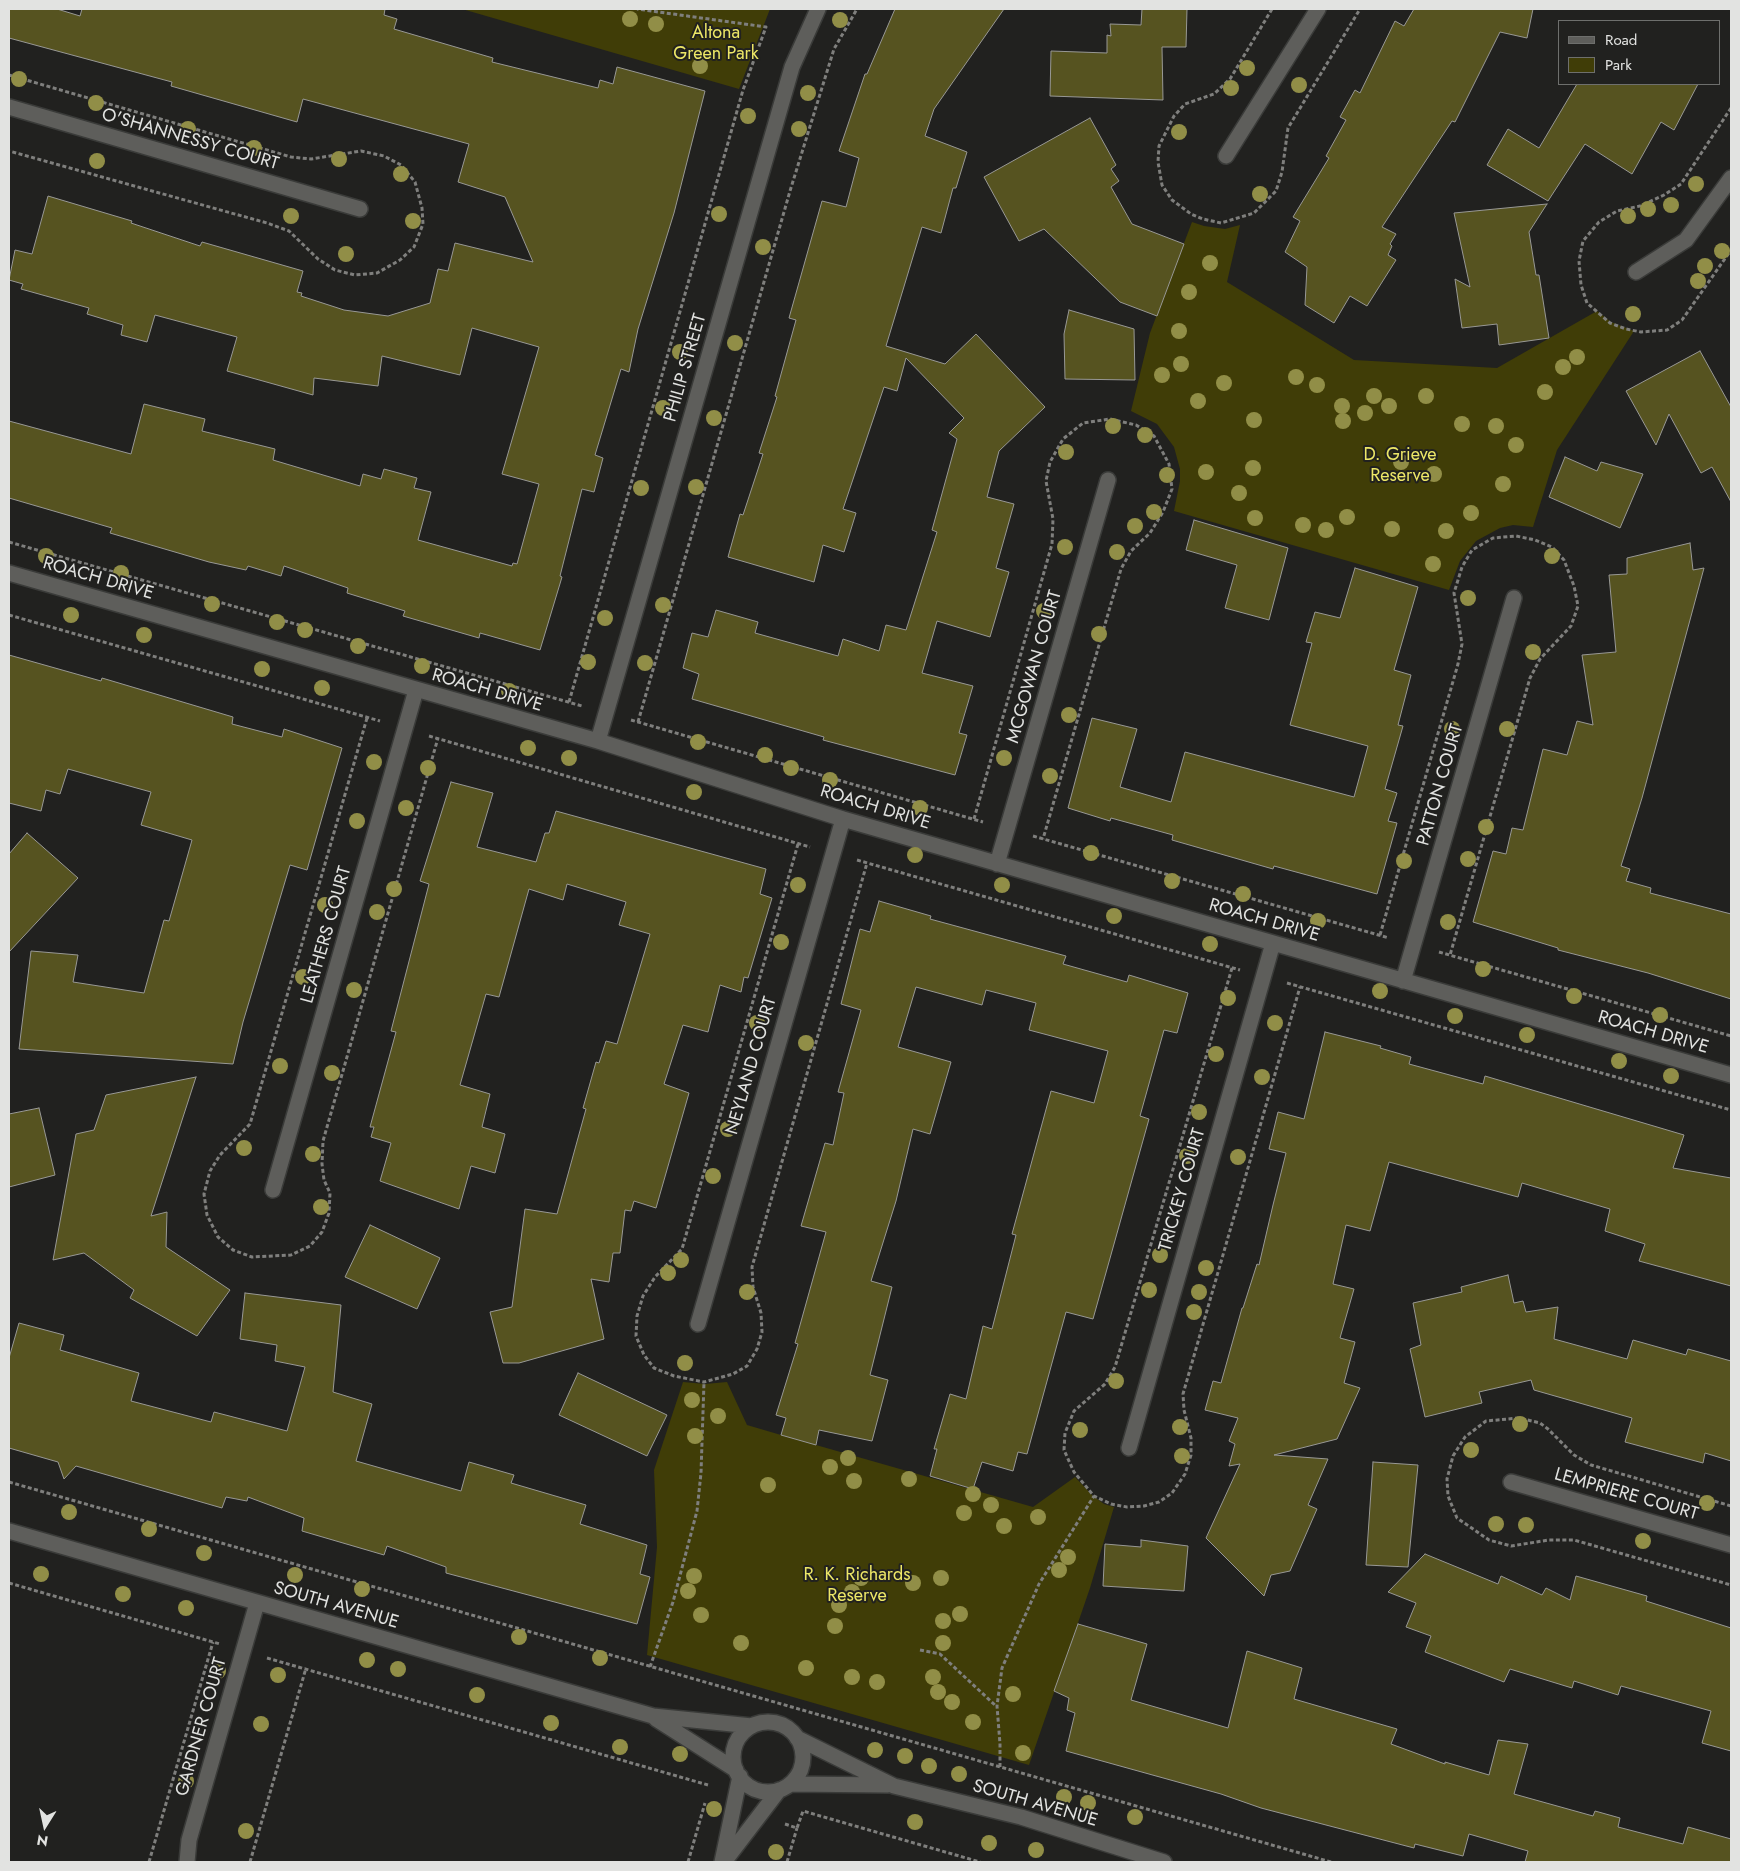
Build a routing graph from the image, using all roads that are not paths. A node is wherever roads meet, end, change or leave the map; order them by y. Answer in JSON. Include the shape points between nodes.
{"nodes":[{"id":1,"x":818,"y":9,"type":"edge"},
{"id":2,"x":1318,"y":9,"type":"edge"},
{"id":3,"x":9,"y":108,"type":"edge"},
{"id":4,"x":1226,"y":156,"type":"dead end"},
{"id":5,"x":1731,"y":178,"type":"edge"},
{"id":6,"x":360,"y":209,"type":"dead end"},
{"id":7,"x":1636,"y":272,"type":"dead end"},
{"id":8,"x":1108,"y":480,"type":"dead end"},
{"id":9,"x":9,"y":573,"type":"edge"},
{"id":10,"x":1514,"y":598,"type":"dead end"},
{"id":11,"x":416,"y":690,"type":"junction"},
{"id":12,"x":598,"y":741,"type":"junction"},
{"id":13,"x":843,"y":819,"type":"junction"},
{"id":14,"x":997,"y":864,"type":"junction"},
{"id":15,"x":1272,"y":943,"type":"junction"},
{"id":16,"x":1403,"y":981,"type":"junction"},
{"id":17,"x":1731,"y":1075,"type":"edge"},
{"id":18,"x":273,"y":1190,"type":"dead end"},
{"id":19,"x":698,"y":1324,"type":"dead end"},
{"id":20,"x":1130,"y":1448,"type":"dead end"},
{"id":21,"x":1511,"y":1482,"type":"dead end"},
{"id":22,"x":9,"y":1532,"type":"edge"},
{"id":23,"x":1731,"y":1545,"type":"edge"},
{"id":24,"x":257,"y":1603,"type":"junction"},
{"id":25,"x":653,"y":1716,"type":"junction"},
{"id":26,"x":752,"y":1726,"type":"junction"},
{"id":27,"x":798,"y":1738,"type":"junction"},
{"id":28,"x":738,"y":1773,"type":"junction"},
{"id":29,"x":894,"y":1786,"type":"junction"},
{"id":30,"x":784,"y":1787,"type":"junction"},
{"id":31,"x":187,"y":1862,"type":"edge"},
{"id":32,"x":723,"y":1862,"type":"edge"},
{"id":33,"x":1164,"y":1862,"type":"edge"}],
"edges":[{"from":1,"to":12,"type":"street","name":"PHILIP STREET","via":[[792,67]]},
{"from":2,"to":4,"type":"street"},
{"from":3,"to":6,"type":"street","name":"O'SHANNESSY COURT"},
{"from":5,"to":7,"type":"street","via":[[1686,240]]},
{"from":8,"to":14,"type":"street","name":"MCGOWAN COURT"},
{"from":9,"to":11,"type":"street","name":"ROACH DRIVE"},
{"from":10,"to":16,"type":"street","name":"PATTON COURT"},
{"from":11,"to":12,"type":"street","name":"ROACH DRIVE"},
{"from":11,"to":18,"type":"street","name":"LEATHERS COURT"},
{"from":12,"to":13,"type":"street","name":"ROACH DRIVE"},
{"from":13,"to":14,"type":"street","name":"ROACH DRIVE"},
{"from":13,"to":19,"type":"street","name":"NEYLAND COURT"},
{"from":14,"to":15,"type":"street","name":"ROACH DRIVE"},
{"from":15,"to":16,"type":"street","name":"ROACH DRIVE"},
{"from":15,"to":20,"type":"street","name":"TRICKEY COURT"},
{"from":16,"to":17,"type":"street","name":"ROACH DRIVE"},
{"from":21,"to":23,"type":"street","name":"LEMPRIERE COURT"},
{"from":22,"to":24,"type":"street","name":"SOUTH AVENUE"},
{"from":24,"to":25,"type":"street","name":"SOUTH AVENUE"},
{"from":24,"to":31,"type":"street","name":"GARDNER COURT","via":[[189,1840]]},
{"from":25,"to":26,"type":"street","name":"SOUTH AVENUE"},
{"from":25,"to":28,"type":"street","name":"SOUTH AVENUE"},
{"from":26,"to":27,"type":"street","via":[[762,1722],[782,1725]]},
{"from":26,"to":28,"type":"street","via":[[744,1732],[734,1750]]},
{"from":27,"to":29,"type":"street","name":"SOUTH AVENUE"},
{"from":27,"to":30,"type":"street","via":[[803,1757],[797,1777]]},
{"from":28,"to":30,"type":"street","via":[[747,1785],[757,1790]]},
{"from":28,"to":32,"type":"street"},
{"from":29,"to":30,"type":"street","name":"SOUTH AVENUE","via":[[840,1783]]},
{"from":29,"to":33,"type":"street","name":"SOUTH AVENUE","via":[[1021,1817]]},
{"from":30,"to":32,"type":"street"}]}
